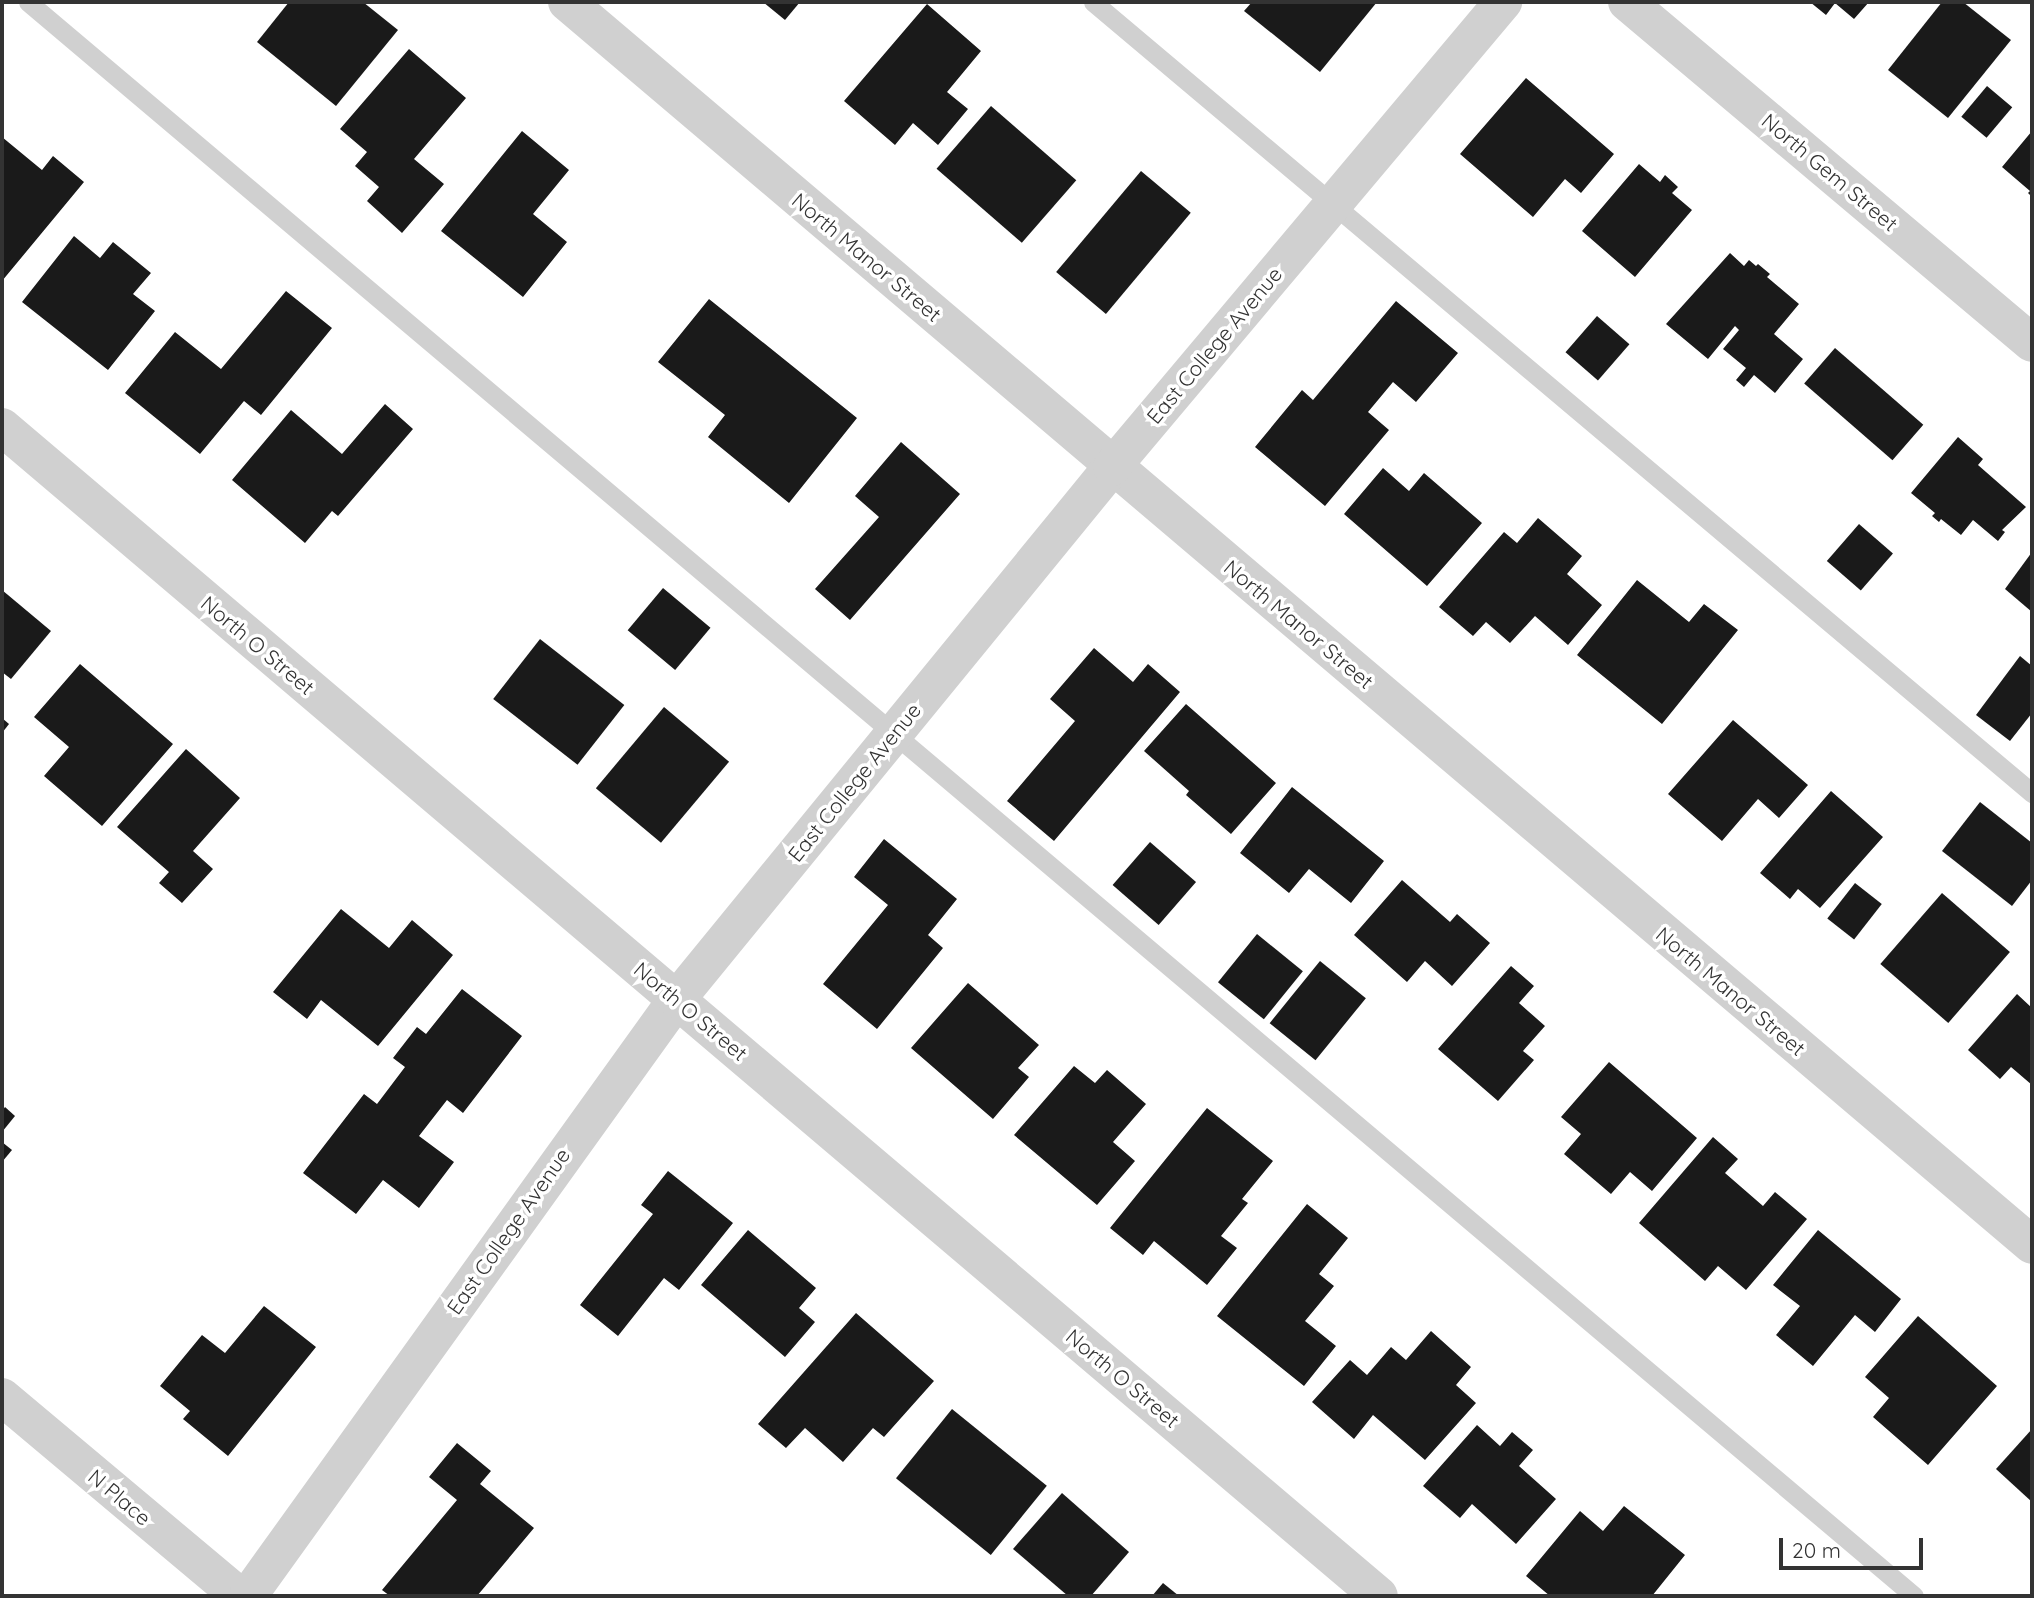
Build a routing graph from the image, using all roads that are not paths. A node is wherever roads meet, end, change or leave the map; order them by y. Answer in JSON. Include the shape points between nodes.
{"nodes":[{"id":1,"x":28,"y":2,"type":"edge"},
{"id":2,"x":567,"y":2,"type":"edge"},
{"id":3,"x":1093,"y":2,"type":"edge"},
{"id":4,"x":1503,"y":2,"type":"edge"},
{"id":5,"x":1627,"y":2,"type":"edge"},
{"id":6,"x":1332,"y":204,"type":"junction"},
{"id":7,"x":2032,"y":343,"type":"edge"},
{"id":8,"x":2,"y":427,"type":"edge"},
{"id":9,"x":1112,"y":467,"type":"junction"},
{"id":10,"x":895,"y":732,"type":"junction"},
{"id":11,"x":2032,"y":793,"type":"edge"},
{"id":12,"x":677,"y":999,"type":"junction"},
{"id":13,"x":2032,"y":1245,"type":"edge"},
{"id":14,"x":2,"y":1397,"type":"edge"},
{"id":15,"x":239,"y":1596,"type":"edge"},
{"id":16,"x":248,"y":1596,"type":"edge"},
{"id":17,"x":1379,"y":1596,"type":"edge"},
{"id":18,"x":1914,"y":1596,"type":"edge"}],
"edges":[{"from":1,"to":10,"type":"lane"},
{"from":2,"to":9,"type":"street","name":"North Manor Street"},
{"from":3,"to":6,"type":"lane"},
{"from":4,"to":6,"type":"street","name":"East College Avenue"},
{"from":5,"to":7,"type":"street","name":"North Gem Street"},
{"from":6,"to":9,"type":"street","name":"East College Avenue"},
{"from":6,"to":11,"type":"lane"},
{"from":8,"to":12,"type":"street","name":"North O Street"},
{"from":9,"to":10,"type":"street","name":"East College Avenue"},
{"from":9,"to":13,"type":"street","name":"North Manor Street"},
{"from":10,"to":12,"type":"street","name":"East College Avenue"},
{"from":10,"to":18,"type":"lane"},
{"from":12,"to":16,"type":"street","name":"East College Avenue"},
{"from":12,"to":17,"type":"street","name":"North O Street"},
{"from":14,"to":15,"type":"street","name":"N Place"}]}
